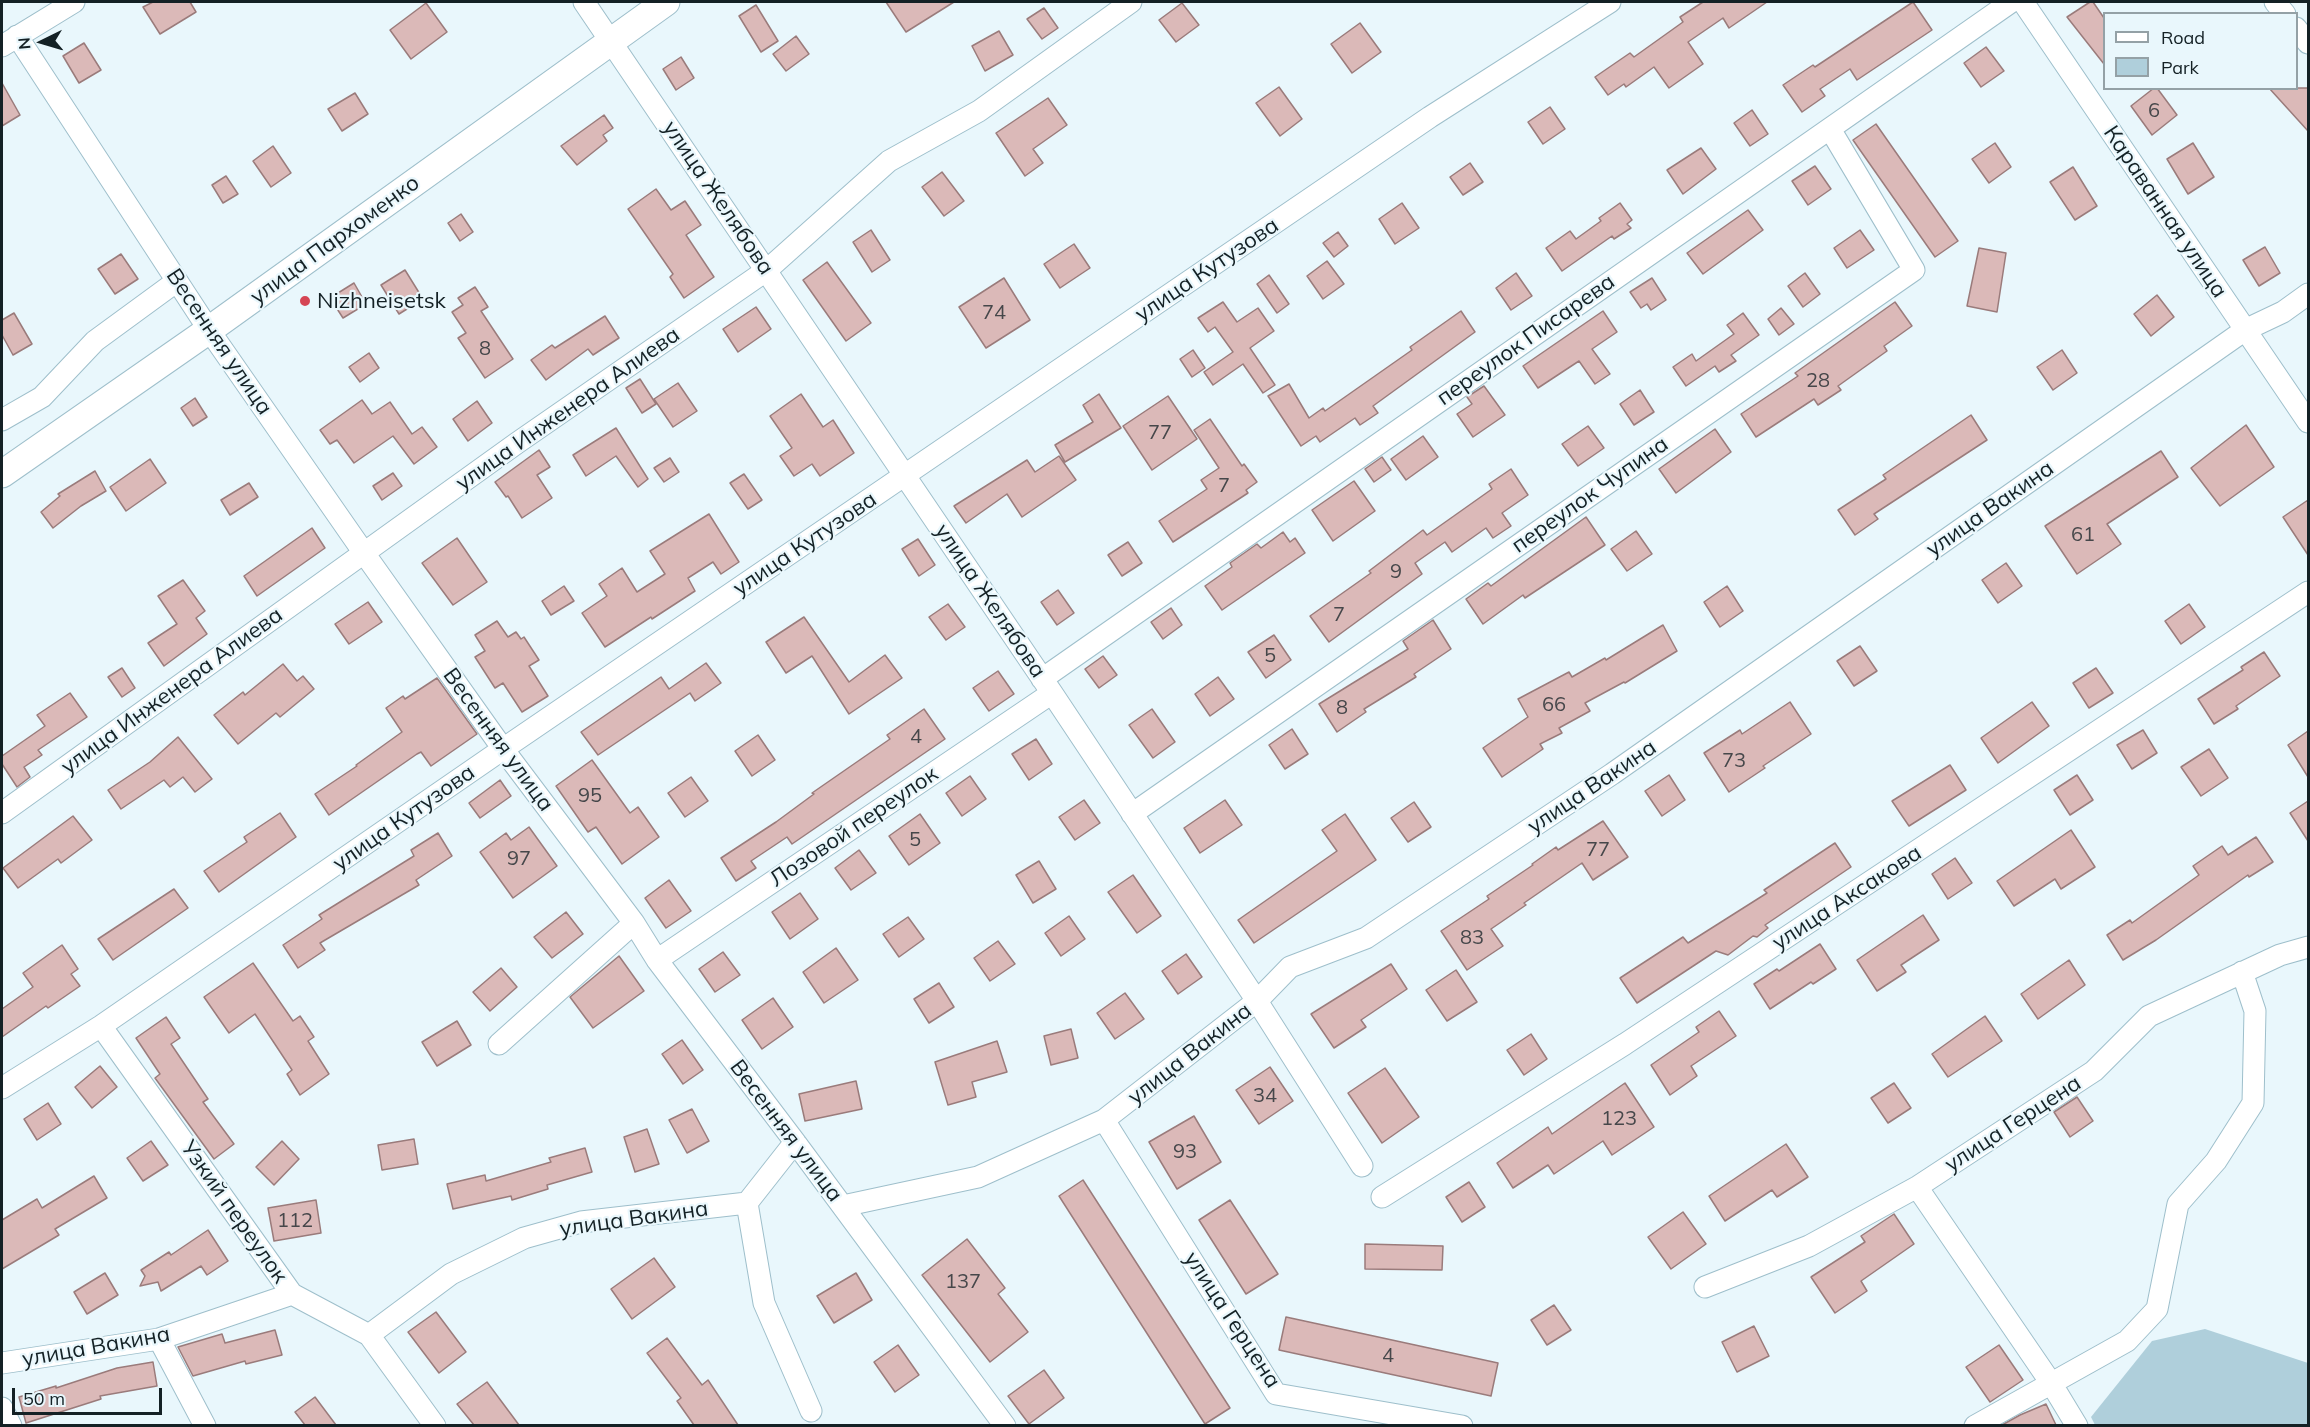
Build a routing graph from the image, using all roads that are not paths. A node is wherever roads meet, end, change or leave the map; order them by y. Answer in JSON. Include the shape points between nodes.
{"nodes":[{"id":1,"x":74,"y":2,"type":"edge"},
{"id":2,"x":584,"y":2,"type":"edge"},
{"id":3,"x":666,"y":2,"type":"edge"},
{"id":4,"x":1131,"y":2,"type":"edge"},
{"id":5,"x":1610,"y":2,"type":"edge"},
{"id":6,"x":2011,"y":2,"type":"edge"},
{"id":7,"x":2023,"y":2,"type":"edge"},
{"id":8,"x":2298,"y":30,"type":"edge"},
{"id":9,"x":9,"y":41,"type":"edge"},
{"id":10,"x":610,"y":41,"type":"junction"},
{"id":11,"x":2308,"y":43,"type":"edge"},
{"id":12,"x":1830,"y":129,"type":"junction"},
{"id":13,"x":767,"y":270,"type":"junction"},
{"id":14,"x":177,"y":281,"type":"junction"},
{"id":15,"x":2308,"y":294,"type":"edge"},
{"id":16,"x":209,"y":330,"type":"junction"},
{"id":17,"x":2245,"y":330,"type":"junction"},
{"id":18,"x":2,"y":420,"type":"edge"},
{"id":19,"x":2308,"y":422,"type":"edge"},
{"id":20,"x":2,"y":474,"type":"edge"},
{"id":21,"x":906,"y":475,"type":"junction"},
{"id":22,"x":364,"y":553,"type":"junction"},
{"id":23,"x":2308,"y":592,"type":"edge"},
{"id":24,"x":1047,"y":686,"type":"junction"},
{"id":25,"x":503,"y":749,"type":"junction"},
{"id":26,"x":2,"y":813,"type":"edge"},
{"id":27,"x":1132,"y":814,"type":"junction"},
{"id":28,"x":634,"y":923,"type":"junction"},
{"id":29,"x":2308,"y":946,"type":"edge"},
{"id":30,"x":657,"y":960,"type":"junction"},
{"id":31,"x":2242,"y":972,"type":"junction"},
{"id":32,"x":1257,"y":1001,"type":"junction"},
{"id":33,"x":101,"y":1026,"type":"junction"},
{"id":34,"x":498,"y":1044,"type":"dead end"},
{"id":35,"x":2,"y":1088,"type":"edge"},
{"id":36,"x":1104,"y":1120,"type":"junction"},
{"id":37,"x":795,"y":1142,"type":"junction"},
{"id":38,"x":1362,"y":1166,"type":"dead end"},
{"id":39,"x":1917,"y":1186,"type":"junction"},
{"id":40,"x":1382,"y":1197,"type":"dead end"},
{"id":41,"x":747,"y":1203,"type":"junction"},
{"id":42,"x":843,"y":1206,"type":"junction"},
{"id":43,"x":1705,"y":1287,"type":"dead end"},
{"id":44,"x":292,"y":1294,"type":"junction"},
{"id":45,"x":369,"y":1335,"type":"junction"},
{"id":46,"x":159,"y":1339,"type":"junction"},
{"id":47,"x":2,"y":1364,"type":"edge"},
{"id":48,"x":2051,"y":1383,"type":"junction"},
{"id":49,"x":2,"y":1408,"type":"edge"},
{"id":50,"x":811,"y":1412,"type":"dead end"},
{"id":51,"x":11,"y":1425,"type":"edge"},
{"id":52,"x":205,"y":1425,"type":"edge"},
{"id":53,"x":435,"y":1425,"type":"edge"},
{"id":54,"x":1005,"y":1425,"type":"edge"},
{"id":55,"x":1462,"y":1425,"type":"edge"},
{"id":56,"x":1975,"y":1425,"type":"edge"},
{"id":57,"x":2077,"y":1425,"type":"edge"}],
"edges":[{"from":1,"to":9,"type":"street"},
{"from":2,"to":10,"type":"street","name":"улица Желябова"},
{"from":3,"to":10,"type":"main road","name":"улица Пархоменко"},
{"from":4,"to":13,"type":"street","name":"улица Инженера Алиева","via":[[979,111],[889,160]]},
{"from":5,"to":21,"type":"street","name":"улица Кутузова","via":[[1430,117]]},
{"from":6,"to":12,"type":"street","name":"переулок Писарева"},
{"from":7,"to":17,"type":"street","name":"Караванная улица"},
{"from":8,"to":11,"type":"street"},
{"from":9,"to":14,"type":"street","name":"Весенняя улица"},
{"from":10,"to":13,"type":"street","name":"улица Желябова"},
{"from":10,"to":16,"type":"main road","name":"улица Пархоменко"},
{"from":12,"to":24,"type":"street","name":"переулок Писарева"},
{"from":12,"to":27,"type":"street","name":"переулок Чупина","via":[[1914,270]]},
{"from":13,"to":21,"type":"street","name":"улица Желябова"},
{"from":13,"to":22,"type":"street","name":"улица Инженера Алиева"},
{"from":14,"to":16,"type":"street","name":"Весенняя улица"},
{"from":14,"to":18,"type":"street","via":[[95,340],[42,397]]},
{"from":15,"to":17,"type":"street","name":"улица Вакина","via":[[2283,312]]},
{"from":16,"to":20,"type":"main road","name":"улица Пархоменко"},
{"from":16,"to":22,"type":"street","name":"Весенняя улица"},
{"from":17,"to":19,"type":"street","name":"Караванная улица"},
{"from":17,"to":32,"type":"street","name":"улица Вакина","via":[[1612,774],[1366,938],[1290,967]]},
{"from":21,"to":24,"type":"street","name":"улица Желябова"},
{"from":21,"to":25,"type":"street","name":"улица Кутузова"},
{"from":22,"to":25,"type":"street","name":"Весенняя улица"},
{"from":22,"to":26,"type":"street","name":"улица Инженера Алиева"},
{"from":23,"to":40,"type":"street","name":"улица Аксакова","via":[[1625,1044]]},
{"from":24,"to":27,"type":"street","name":"улица Желябова"},
{"from":24,"to":30,"type":"street","name":"Лозовой переулок"},
{"from":25,"to":28,"type":"street","name":"Весенняя улица"},
{"from":25,"to":33,"type":"street","name":"улица Кутузова"},
{"from":27,"to":32,"type":"street","name":"улица Желябова"},
{"from":28,"to":30,"type":"street","name":"Весенняя улица"},
{"from":28,"to":34,"type":"street"},
{"from":29,"to":31,"type":"street","name":"улица Герцена"},
{"from":30,"to":37,"type":"street","name":"Весенняя улица"},
{"from":31,"to":39,"type":"street","name":"улица Герцена","via":[[2150,1016],[2094,1071]]},
{"from":31,"to":48,"type":"street","via":[[2255,1011],[2253,1103],[2216,1161],[2178,1204],[2157,1310],[2127,1341]]},
{"from":32,"to":36,"type":"street","name":"улица Вакина"},
{"from":32,"to":38,"type":"street","name":"улица Желябова"},
{"from":33,"to":35,"type":"street","name":"улица Кутузова"},
{"from":33,"to":44,"type":"street","name":"Узкий переулок"},
{"from":36,"to":42,"type":"street","name":"улица Вакина","via":[[978,1177]]},
{"from":36,"to":55,"type":"street","name":"улица Герцена","via":[[1276,1394]]},
{"from":37,"to":41,"type":"street"},
{"from":37,"to":42,"type":"street","name":"Весенняя улица"},
{"from":39,"to":43,"type":"street","name":"улица Герцена","via":[[1809,1246]]},
{"from":39,"to":48,"type":"street"},
{"from":41,"to":45,"type":"street","name":"улица Вакина","via":[[581,1222],[524,1238],[451,1274]]},
{"from":41,"to":50,"type":"street","via":[[764,1303]]},
{"from":42,"to":54,"type":"street","name":"Весенняя улица"},
{"from":44,"to":45,"type":"street","name":"Узкий переулок"},
{"from":44,"to":46,"type":"street","name":"улица Вакина"},
{"from":45,"to":53,"type":"street","name":"Узкий переулок"},
{"from":46,"to":47,"type":"street","name":"улица Вакина"},
{"from":46,"to":52,"type":"street"},
{"from":48,"to":56,"type":"street"},
{"from":48,"to":57,"type":"street"},
{"from":49,"to":51,"type":"street"}]}
